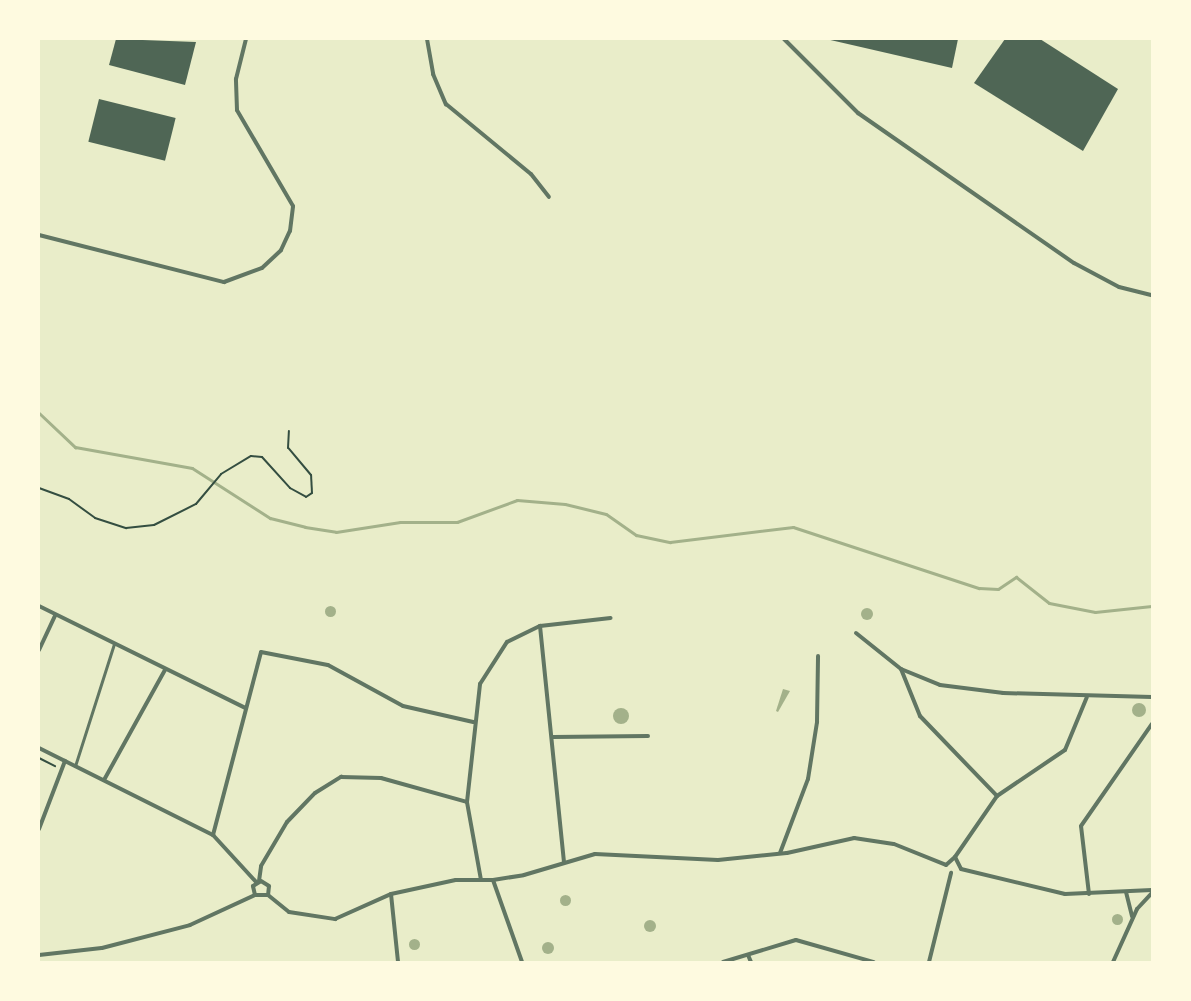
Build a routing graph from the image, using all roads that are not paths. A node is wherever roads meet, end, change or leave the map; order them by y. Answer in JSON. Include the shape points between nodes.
{"nodes":[{"id":1,"x":246,"y":39,"type":"edge"},
{"id":2,"x":427,"y":39,"type":"edge"},
{"id":3,"x":784,"y":39,"type":"edge"},
{"id":4,"x":549,"y":197,"type":"dead end"},
{"id":5,"x":39,"y":235,"type":"edge"},
{"id":6,"x":1152,"y":295,"type":"edge"},
{"id":7,"x":39,"y":606,"type":"edge"},
{"id":8,"x":56,"y":615,"type":"junction"},
{"id":9,"x":611,"y":618,"type":"dead end"},
{"id":10,"x":540,"y":626,"type":"junction"},
{"id":11,"x":856,"y":632,"type":"dead end"},
{"id":12,"x":114,"y":644,"type":"junction"},
{"id":13,"x":39,"y":650,"type":"edge"},
{"id":14,"x":818,"y":656,"type":"dead end"},
{"id":15,"x":901,"y":669,"type":"junction"},
{"id":16,"x":165,"y":670,"type":"junction"},
{"id":17,"x":1152,"y":696,"type":"edge"},
{"id":18,"x":1087,"y":698,"type":"junction"},
{"id":19,"x":245,"y":708,"type":"junction"},
{"id":20,"x":473,"y":722,"type":"junction"},
{"id":21,"x":1152,"y":724,"type":"edge"},
{"id":22,"x":648,"y":736,"type":"dead end"},
{"id":23,"x":553,"y":737,"type":"junction"},
{"id":24,"x":39,"y":748,"type":"edge"},
{"id":25,"x":65,"y":761,"type":"junction"},
{"id":26,"x":75,"y":766,"type":"junction"},
{"id":27,"x":104,"y":780,"type":"junction"},
{"id":28,"x":997,"y":796,"type":"junction"},
{"id":29,"x":467,"y":802,"type":"junction"},
{"id":30,"x":39,"y":829,"type":"edge"},
{"id":31,"x":213,"y":835,"type":"junction"},
{"id":32,"x":780,"y":853,"type":"junction"},
{"id":33,"x":955,"y":857,"type":"junction"},
{"id":34,"x":564,"y":862,"type":"junction"},
{"id":35,"x":946,"y":865,"type":"junction"},
{"id":36,"x":961,"y":869,"type":"junction"},
{"id":37,"x":951,"y":873,"type":"junction"},
{"id":38,"x":481,"y":880,"type":"junction"},
{"id":39,"x":493,"y":880,"type":"junction"},
{"id":40,"x":258,"y":882,"type":"junction"},
{"id":41,"x":1152,"y":891,"type":"edge"},
{"id":42,"x":1126,"y":892,"type":"junction"},
{"id":43,"x":391,"y":894,"type":"junction"},
{"id":44,"x":1089,"y":894,"type":"junction"},
{"id":45,"x":255,"y":895,"type":"junction"},
{"id":46,"x":268,"y":895,"type":"junction"},
{"id":47,"x":1132,"y":920,"type":"junction"},
{"id":48,"x":39,"y":955,"type":"edge"},
{"id":49,"x":748,"y":955,"type":"junction"},
{"id":50,"x":398,"y":962,"type":"edge"},
{"id":51,"x":522,"y":962,"type":"edge"},
{"id":52,"x":723,"y":962,"type":"edge"},
{"id":53,"x":751,"y":962,"type":"edge"},
{"id":54,"x":874,"y":962,"type":"edge"},
{"id":55,"x":929,"y":962,"type":"edge"},
{"id":56,"x":1113,"y":962,"type":"edge"}],
"edges":[{"from":1,"to":5,"type":"street","via":[[236,79],[237,110],[293,206],[290,230],[268,262],[244,278],[224,282]]},
{"from":2,"to":4,"type":"street","via":[[433,74],[446,104],[531,174]]},
{"from":3,"to":6,"type":"street","via":[[846,103],[1074,263],[1119,287]]},
{"from":7,"to":8,"type":"street"},
{"from":8,"to":12,"type":"street"},
{"from":8,"to":13,"type":"street"},
{"from":9,"to":10,"type":"street"},
{"from":10,"to":20,"type":"street","via":[[507,642],[480,684]]},
{"from":10,"to":23,"type":"street"},
{"from":11,"to":15,"type":"street"},
{"from":12,"to":16,"type":"street"},
{"from":12,"to":26,"type":"street"},
{"from":14,"to":32,"type":"street","via":[[817,722],[808,779]]},
{"from":15,"to":18,"type":"street","via":[[940,685]]},
{"from":15,"to":28,"type":"street","via":[[920,716]]},
{"from":16,"to":19,"type":"street"},
{"from":16,"to":27,"type":"street"},
{"from":17,"to":18,"type":"street"},
{"from":18,"to":28,"type":"street","via":[[1065,750]]},
{"from":19,"to":20,"type":"street","via":[[261,652],[328,665],[403,706]]},
{"from":19,"to":31,"type":"street"},
{"from":20,"to":29,"type":"street"},
{"from":21,"to":44,"type":"street","via":[[1081,826]]},
{"from":22,"to":23,"type":"street"},
{"from":23,"to":34,"type":"street"},
{"from":24,"to":25,"type":"street"},
{"from":25,"to":26,"type":"street"},
{"from":25,"to":30,"type":"street"},
{"from":26,"to":27,"type":"street"},
{"from":27,"to":31,"type":"street"},
{"from":28,"to":33,"type":"street"},
{"from":29,"to":38,"type":"street"},
{"from":29,"to":40,"type":"street","via":[[381,778],[341,777],[315,793],[287,822],[261,866]]},
{"from":31,"to":40,"type":"street"},
{"from":32,"to":34,"type":"street","via":[[718,860],[595,854]]},
{"from":32,"to":35,"type":"street","via":[[854,838],[894,844]]},
{"from":33,"to":35,"type":"street"},
{"from":33,"to":36,"type":"street"},
{"from":34,"to":39,"type":"street"},
{"from":35,"to":37,"type":"street"},
{"from":36,"to":37,"type":"street"},
{"from":36,"to":44,"type":"street","via":[[1065,894]]},
{"from":37,"to":55,"type":"street"},
{"from":38,"to":39,"type":"street"},
{"from":38,"to":43,"type":"street","via":[[456,880]]},
{"from":39,"to":51,"type":"street"},
{"from":40,"to":45,"type":"street"},
{"from":40,"to":46,"type":"street","via":[[269,886]]},
{"from":41,"to":42,"type":"street"},
{"from":41,"to":47,"type":"street"},
{"from":42,"to":44,"type":"street"},
{"from":42,"to":47,"type":"street","via":[[1133,904]]},
{"from":43,"to":46,"type":"street","via":[[335,919],[289,912]]},
{"from":43,"to":50,"type":"street"},
{"from":45,"to":46,"type":"street"},
{"from":45,"to":48,"type":"street","via":[[190,924],[102,948]]},
{"from":47,"to":56,"type":"street"},
{"from":49,"to":52,"type":"street"},
{"from":49,"to":53,"type":"street"},
{"from":49,"to":54,"type":"street","via":[[796,940]]}]}
